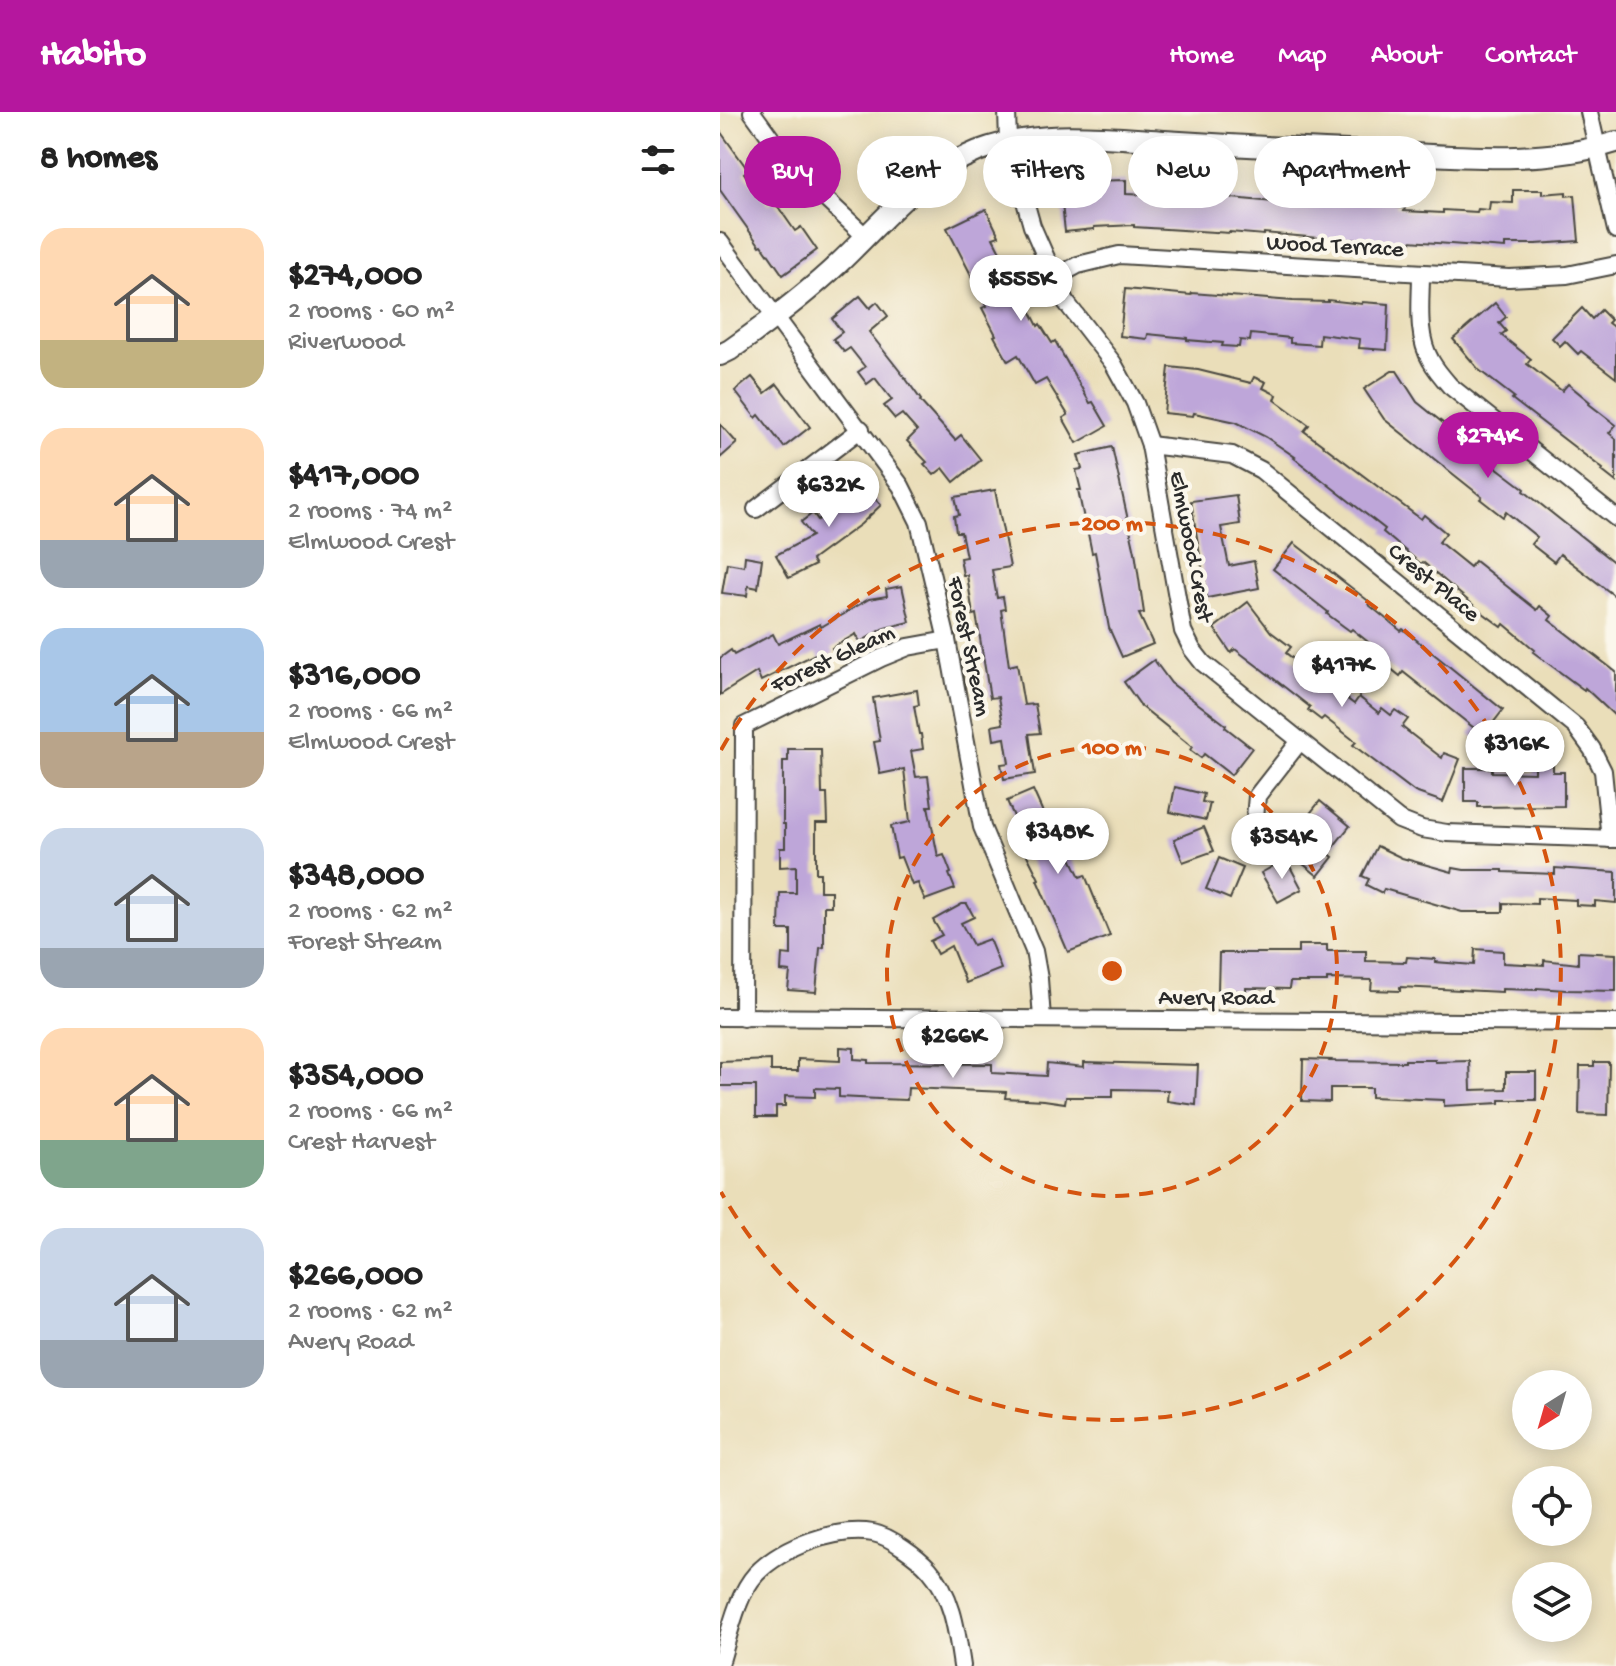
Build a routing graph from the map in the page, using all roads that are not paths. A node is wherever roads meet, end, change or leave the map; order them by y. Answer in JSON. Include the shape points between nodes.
{"nodes":[{"id":1,"x":752,"y":112,"type":"edge"},
{"id":2,"x":1007,"y":112,"type":"edge"},
{"id":3,"x":1589,"y":112,"type":"edge"},
{"id":4,"x":1008,"y":136,"type":"edge"},
{"id":5,"x":1112,"y":138,"type":"edge"},
{"id":6,"x":1606,"y":145,"type":"edge"},
{"id":7,"x":983,"y":151,"type":"edge"},
{"id":8,"x":1027,"y":208,"type":"edge"},
{"id":9,"x":1616,"y":230,"type":"edge"},
{"id":10,"x":865,"y":236,"type":"junction"},
{"id":11,"x":720,"y":242,"type":"edge"},
{"id":12,"x":1616,"y":265,"type":"edge"},
{"id":13,"x":1421,"y":274,"type":"junction"},
{"id":14,"x":1054,"y":278,"type":"junction"},
{"id":15,"x":777,"y":317,"type":"junction"},
{"id":16,"x":720,"y":355,"type":"edge"},
{"id":17,"x":861,"y":429,"type":"junction"},
{"id":18,"x":1150,"y":445,"type":"junction"},
{"id":19,"x":756,"y":509,"type":"dead end"},
{"id":20,"x":1616,"y":518,"type":"edge"},
{"id":21,"x":947,"y":640,"type":"junction"},
{"id":22,"x":1300,"y":741,"type":"junction"},
{"id":23,"x":1255,"y":818,"type":"dead end"},
{"id":24,"x":1613,"y":839,"type":"edge"},
{"id":25,"x":720,"y":1017,"type":"edge"},
{"id":26,"x":743,"y":1018,"type":"junction"},
{"id":27,"x":1042,"y":1018,"type":"junction"},
{"id":28,"x":1616,"y":1023,"type":"edge"},
{"id":29,"x":720,"y":1664,"type":"edge"},
{"id":30,"x":962,"y":1666,"type":"edge"}],
"edges":[{"from":1,"to":10,"type":"street","via":[[801,176]]},
{"from":2,"to":4,"type":"street","name":"Elmwood Crest"},
{"from":3,"to":6,"type":"street"},
{"from":5,"to":6,"type":"street","via":[[1512,157]]},
{"from":6,"to":9,"type":"street"},
{"from":7,"to":10,"type":"street","via":[[939,171]]},
{"from":8,"to":14,"type":"street","name":"Elmwood Crest"},
{"from":10,"to":15,"type":"street"},
{"from":11,"to":15,"type":"street","name":"Forest Stream"},
{"from":12,"to":13,"type":"street","name":"Wood Terrace","via":[[1567,275],[1509,278]]},
{"from":13,"to":14,"type":"street","name":"Wood Terrace","via":[[1119,255],[1078,265]]},
{"from":13,"to":20,"type":"street","via":[[1421,331],[1439,373]]},
{"from":14,"to":18,"type":"street","name":"Elmwood Crest","via":[[1065,301],[1113,363]]},
{"from":15,"to":16,"type":"street"},
{"from":15,"to":17,"type":"street","name":"Forest Stream"},
{"from":17,"to":19,"type":"street"},
{"from":17,"to":21,"type":"street","name":"Forest Stream","via":[[919,522]]},
{"from":18,"to":22,"type":"street","name":"Elmwood Crest","via":[[1183,631],[1192,649]]},
{"from":18,"to":24,"type":"street","name":"Crest Place","via":[[1232,455],[1261,470],[1576,727],[1603,771]]},
{"from":21,"to":26,"type":"street","name":"Forest Gleam","via":[[881,658],[744,726]]},
{"from":21,"to":27,"type":"street","name":"Forest Stream","via":[[982,827],[1034,951]]},
{"from":22,"to":23,"type":"street","via":[[1257,796]]},
{"from":22,"to":24,"type":"street","name":"Elmwood Crest","via":[[1399,820],[1422,829]]},
{"from":25,"to":26,"type":"street","name":"Avery Road"},
{"from":26,"to":27,"type":"street","name":"Avery Road"},
{"from":27,"to":28,"type":"street","name":"Avery Road"},
{"from":29,"to":30,"type":"street","via":[[732,1620],[754,1576],[797,1546],[823,1536],[873,1533],[930,1569],[954,1618]]}]}
